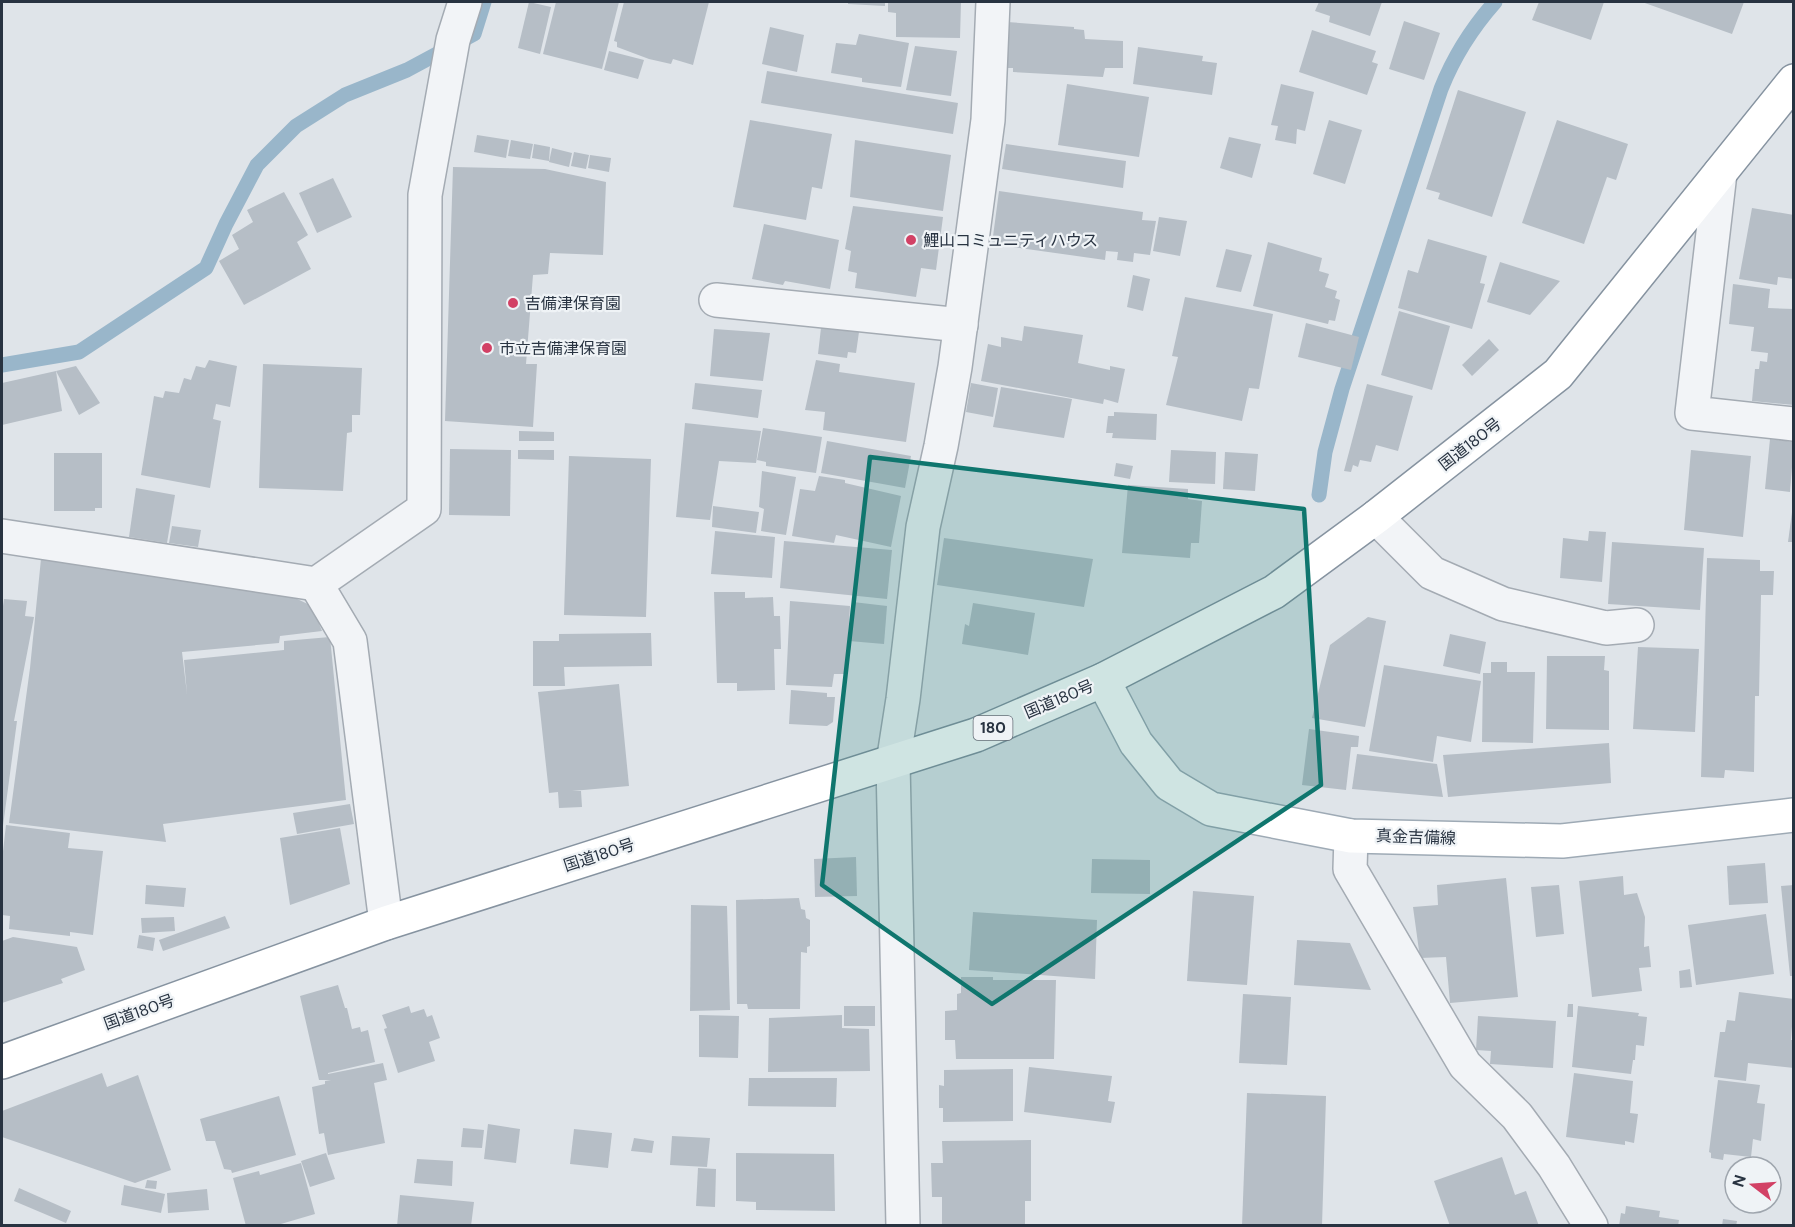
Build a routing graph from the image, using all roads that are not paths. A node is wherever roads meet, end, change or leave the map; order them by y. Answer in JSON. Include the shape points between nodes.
{"nodes":[{"id":1,"x":465,"y":2,"type":"edge"},
{"id":2,"x":993,"y":2,"type":"edge"},
{"id":3,"x":1794,"y":81,"type":"edge"},
{"id":4,"x":1720,"y":173,"type":"junction"},
{"id":5,"x":716,"y":300,"type":"dead end"},
{"id":6,"x":961,"y":325,"type":"junction"},
{"id":7,"x":1794,"y":424,"type":"edge"},
{"id":8,"x":1376,"y":517,"type":"junction"},
{"id":9,"x":2,"y":536,"type":"edge"},
{"id":10,"x":316,"y":584,"type":"junction"},
{"id":11,"x":1637,"y":625,"type":"dead end"},
{"id":12,"x":1103,"y":680,"type":"junction"},
{"id":13,"x":893,"y":763,"type":"junction"},
{"id":14,"x":1794,"y":815,"type":"edge"},
{"id":15,"x":1351,"y":836,"type":"junction"},
{"id":16,"x":386,"y":922,"type":"junction"},
{"id":17,"x":2,"y":1062,"type":"edge"},
{"id":18,"x":903,"y":1226,"type":"edge"},
{"id":19,"x":1591,"y":1226,"type":"edge"}],
"edges":[{"from":1,"to":10,"type":"street","via":[[453,40],[425,195],[424,509]]},
{"from":2,"to":6,"type":"street","via":[[988,120]]},
{"from":3,"to":4,"type":"main road","name":"国道180号","number":"180"},
{"from":4,"to":7,"type":"street","via":[[1692,413]]},
{"from":4,"to":8,"type":"main road","name":"国道180号","number":"180","via":[[1558,374]]},
{"from":5,"to":6,"type":"street"},
{"from":6,"to":13,"type":"street","via":[[923,527]]},
{"from":8,"to":11,"type":"street","via":[[1432,573],[1503,604],[1606,628]]},
{"from":8,"to":12,"type":"main road","name":"国道180号","number":"180","via":[[1274,592]]},
{"from":9,"to":10,"type":"street"},
{"from":10,"to":16,"type":"street","via":[[350,641]]},
{"from":12,"to":13,"type":"main road","name":"国道180号","number":"180","via":[[976,735]]},
{"from":12,"to":15,"type":"main road","name":"真金吉備線","via":[[1136,744],[1169,784],[1211,809]]},
{"from":13,"to":16,"type":"main road","name":"国道180号","number":"180"},
{"from":13,"to":18,"type":"street"},
{"from":14,"to":15,"type":"main road","name":"真金吉備線","via":[[1562,842]]},
{"from":15,"to":19,"type":"street","via":[[1350,869],[1465,1065],[1517,1116]]},
{"from":16,"to":17,"type":"main road","name":"国道180号","number":"180"}]}
